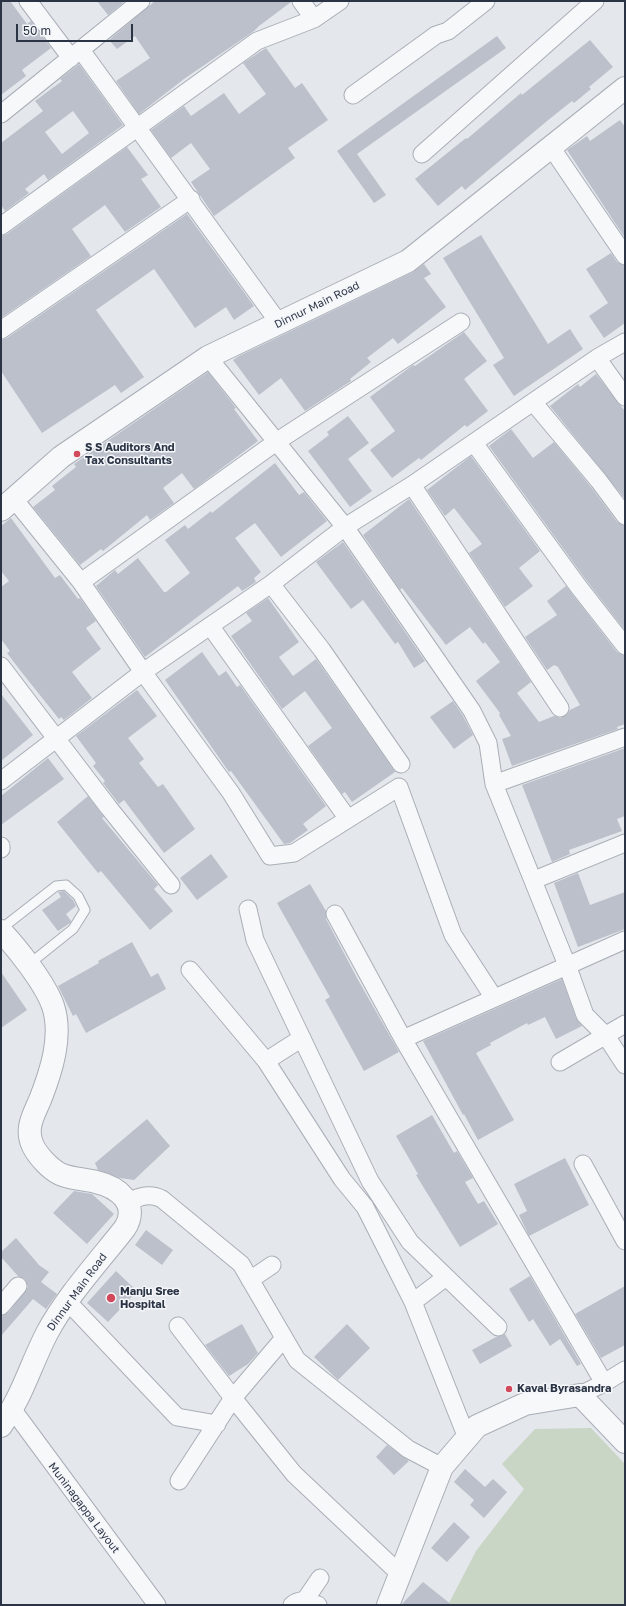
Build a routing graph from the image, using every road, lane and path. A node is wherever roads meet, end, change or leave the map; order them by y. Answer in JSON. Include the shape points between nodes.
{"nodes":[{"id":1,"x":28,"y":1,"type":"edge"},
{"id":2,"x":141,"y":1,"type":"edge"},
{"id":3,"x":301,"y":1,"type":"edge"},
{"id":4,"x":340,"y":1,"type":"edge"},
{"id":5,"x":486,"y":1,"type":"edge"},
{"id":6,"x":594,"y":1,"type":"edge"},
{"id":7,"x":314,"y":18,"type":"junction"},
{"id":8,"x":76,"y":54,"type":"junction"},
{"id":9,"x":625,"y":88,"type":"edge"},
{"id":10,"x":353,"y":95,"type":"dead end"},
{"id":11,"x":1,"y":114,"type":"edge"},
{"id":12,"x":136,"y":127,"type":"junction"},
{"id":13,"x":551,"y":147,"type":"junction"},
{"id":14,"x":422,"y":154,"type":"dead end"},
{"id":15,"x":191,"y":199,"type":"junction"},
{"id":16,"x":1,"y":226,"type":"edge"},
{"id":17,"x":625,"y":256,"type":"edge"},
{"id":18,"x":461,"y":322,"type":"dead end"},
{"id":19,"x":279,"y":323,"type":"junction"},
{"id":20,"x":1,"y":330,"type":"edge"},
{"id":21,"x":625,"y":342,"type":"edge"},
{"id":22,"x":208,"y":357,"type":"junction"},
{"id":23,"x":598,"y":358,"type":"junction"},
{"id":24,"x":625,"y":397,"type":"edge"},
{"id":25,"x":533,"y":402,"type":"junction"},
{"id":26,"x":276,"y":442,"type":"junction"},
{"id":27,"x":474,"y":443,"type":"junction"},
{"id":28,"x":412,"y":485,"type":"junction"},
{"id":29,"x":7,"y":504,"type":"edge"},
{"id":30,"x":625,"y":516,"type":"edge"},
{"id":31,"x":345,"y":528,"type":"junction"},
{"id":32,"x":81,"y":582,"type":"junction"},
{"id":33,"x":271,"y":584,"type":"junction"},
{"id":34,"x":211,"y":627,"type":"junction"},
{"id":35,"x":625,"y":646,"type":"edge"},
{"id":36,"x":1,"y":666,"type":"edge"},
{"id":37,"x":143,"y":672,"type":"junction"},
{"id":38,"x":560,"y":708,"type":"dead end"},
{"id":39,"x":625,"y":737,"type":"edge"},
{"id":40,"x":56,"y":738,"type":"junction"},
{"id":41,"x":401,"y":764,"type":"dead end"},
{"id":42,"x":1,"y":781,"type":"edge"},
{"id":43,"x":494,"y":784,"type":"junction"},
{"id":44,"x":348,"y":819,"type":"junction"},
{"id":45,"x":625,"y":843,"type":"edge"},
{"id":46,"x":534,"y":880,"type":"junction"},
{"id":47,"x":171,"y":885,"type":"dead end"},
{"id":48,"x":248,"y":909,"type":"dead end"},
{"id":49,"x":335,"y":914,"type":"dead end"},
{"id":50,"x":1,"y":930,"type":"edge"},
{"id":51,"x":625,"y":940,"type":"edge"},
{"id":52,"x":28,"y":965,"type":"junction"},
{"id":53,"x":567,"y":965,"type":"junction"},
{"id":54,"x":190,"y":970,"type":"dead end"},
{"id":55,"x":494,"y":998,"type":"junction"},
{"id":56,"x":625,"y":1024,"type":"edge"},
{"id":57,"x":606,"y":1036,"type":"junction"},
{"id":58,"x":302,"y":1038,"type":"junction"},
{"id":59,"x":403,"y":1039,"type":"junction"},
{"id":60,"x":266,"y":1061,"type":"junction"},
{"id":61,"x":560,"y":1062,"type":"dead end"},
{"id":62,"x":625,"y":1065,"type":"edge"},
{"id":63,"x":583,"y":1164,"type":"dead end"},
{"id":64,"x":129,"y":1202,"type":"junction"},
{"id":65,"x":625,"y":1241,"type":"edge"},
{"id":66,"x":272,"y":1265,"type":"dead end"},
{"id":67,"x":446,"y":1277,"type":"junction"},
{"id":68,"x":250,"y":1280,"type":"junction"},
{"id":69,"x":18,"y":1286,"type":"dead end"},
{"id":70,"x":68,"y":1302,"type":"junction"},
{"id":71,"x":413,"y":1302,"type":"junction"},
{"id":72,"x":1,"y":1306,"type":"edge"},
{"id":73,"x":178,"y":1326,"type":"dead end"},
{"id":74,"x":498,"y":1327,"type":"dead end"},
{"id":75,"x":284,"y":1338,"type":"junction"},
{"id":76,"x":625,"y":1370,"type":"edge"},
{"id":77,"x":604,"y":1383,"type":"junction"},
{"id":78,"x":580,"y":1394,"type":"junction"},
{"id":79,"x":233,"y":1398,"type":"junction"},
{"id":80,"x":7,"y":1418,"type":"edge"},
{"id":81,"x":217,"y":1424,"type":"junction"},
{"id":82,"x":467,"y":1438,"type":"junction"},
{"id":83,"x":625,"y":1442,"type":"edge"},
{"id":84,"x":442,"y":1467,"type":"junction"},
{"id":85,"x":179,"y":1481,"type":"dead end"},
{"id":86,"x":400,"y":1574,"type":"junction"},
{"id":87,"x":320,"y":1578,"type":"dead end"},
{"id":88,"x":305,"y":1603,"type":"edge"},
{"id":89,"x":156,"y":1605,"type":"edge"},
{"id":90,"x":388,"y":1605,"type":"edge"}],
"edges":[{"from":1,"to":8,"type":"street"},
{"from":2,"to":8,"type":"street"},
{"from":3,"to":7,"type":"street"},
{"from":4,"to":7,"type":"street"},
{"from":5,"to":10,"type":"street","via":[[448,31],[436,35]]},
{"from":6,"to":14,"type":"street"},
{"from":7,"to":12,"type":"street","via":[[257,41]]},
{"from":8,"to":11,"type":"street"},
{"from":8,"to":12,"type":"street"},
{"from":9,"to":13,"type":"street","name":"Dinnur Main Road"},
{"from":12,"to":15,"type":"street"},
{"from":12,"to":16,"type":"street"},
{"from":13,"to":17,"type":"street"},
{"from":13,"to":19,"type":"street","name":"Dinnur Main Road","via":[[408,261]]},
{"from":15,"to":19,"type":"street"},
{"from":15,"to":20,"type":"street"},
{"from":18,"to":26,"type":"street"},
{"from":19,"to":22,"type":"street","name":"Dinnur Main Road"},
{"from":21,"to":23,"type":"street"},
{"from":22,"to":26,"type":"street"},
{"from":22,"to":29,"type":"street","name":"Dinnur Main Road","via":[[61,457]]},
{"from":23,"to":24,"type":"street"},
{"from":23,"to":25,"type":"street"},
{"from":25,"to":27,"type":"street"},
{"from":25,"to":30,"type":"street"},
{"from":26,"to":31,"type":"street"},
{"from":26,"to":32,"type":"street"},
{"from":27,"to":28,"type":"street"},
{"from":27,"to":35,"type":"street"},
{"from":28,"to":31,"type":"street"},
{"from":28,"to":38,"type":"street"},
{"from":29,"to":32,"type":"street"},
{"from":31,"to":33,"type":"street"},
{"from":31,"to":43,"type":"street","via":[[472,711],[488,743]]},
{"from":32,"to":37,"type":"street"},
{"from":33,"to":34,"type":"street"},
{"from":33,"to":41,"type":"street","via":[[322,650]]},
{"from":34,"to":37,"type":"street"},
{"from":34,"to":44,"type":"street"},
{"from":36,"to":40,"type":"street"},
{"from":37,"to":40,"type":"street"},
{"from":37,"to":44,"type":"street","via":[[231,793],[270,856],[294,853]]},
{"from":39,"to":43,"type":"street"},
{"from":40,"to":42,"type":"street"},
{"from":40,"to":47,"type":"street"},
{"from":43,"to":46,"type":"street"},
{"from":44,"to":55,"type":"street","via":[[399,787],[453,935]]},
{"from":45,"to":46,"type":"street"},
{"from":46,"to":53,"type":"street"},
{"from":48,"to":58,"type":"street","via":[[255,940]]},
{"from":49,"to":59,"type":"street"},
{"from":50,"to":52,"type":"street"},
{"from":50,"to":52,"type":"lane","via":[[56,886],[66,885],[78,896],[85,910],[73,929]]},
{"from":51,"to":53,"type":"street"},
{"from":52,"to":64,"type":"street","via":[[52,1005],[55,1021],[52,1066],[29,1126],[32,1145],[59,1174],[97,1182],[118,1192]]},
{"from":53,"to":55,"type":"street"},
{"from":53,"to":57,"type":"street","via":[[585,1015]]},
{"from":54,"to":60,"type":"street"},
{"from":55,"to":59,"type":"street"},
{"from":56,"to":57,"type":"street"},
{"from":57,"to":61,"type":"street"},
{"from":57,"to":62,"type":"street"},
{"from":58,"to":60,"type":"street"},
{"from":58,"to":67,"type":"street","via":[[370,1182],[410,1242]]},
{"from":59,"to":77,"type":"street"},
{"from":60,"to":71,"type":"street","via":[[342,1179],[364,1207]]},
{"from":63,"to":65,"type":"street"},
{"from":64,"to":68,"type":"street","via":[[145,1196],[162,1199],[241,1264]]},
{"from":64,"to":70,"type":"street","name":"Dinnur Main Road","via":[[129,1221]]},
{"from":66,"to":68,"type":"street"},
{"from":67,"to":71,"type":"street"},
{"from":67,"to":74,"type":"street"},
{"from":68,"to":75,"type":"street"},
{"from":69,"to":72,"type":"street"},
{"from":70,"to":80,"type":"street","name":"Dinnur Main Road","via":[[47,1333]]},
{"from":70,"to":81,"type":"street","via":[[177,1417]]},
{"from":71,"to":82,"type":"street"},
{"from":73,"to":79,"type":"street"},
{"from":75,"to":79,"type":"street"},
{"from":75,"to":84,"type":"street","via":[[297,1360],[408,1449]]},
{"from":76,"to":77,"type":"street"},
{"from":77,"to":78,"type":"street"},
{"from":78,"to":82,"type":"street","via":[[525,1404],[477,1426]]},
{"from":78,"to":83,"type":"street"},
{"from":79,"to":81,"type":"street"},
{"from":79,"to":86,"type":"street","via":[[294,1474]]},
{"from":80,"to":89,"type":"street","name":"Muninagappa Layout"},
{"from":81,"to":85,"type":"street"},
{"from":82,"to":84,"type":"street"},
{"from":84,"to":86,"type":"street"},
{"from":86,"to":90,"type":"street"},
{"from":87,"to":88,"type":"street"}]}
